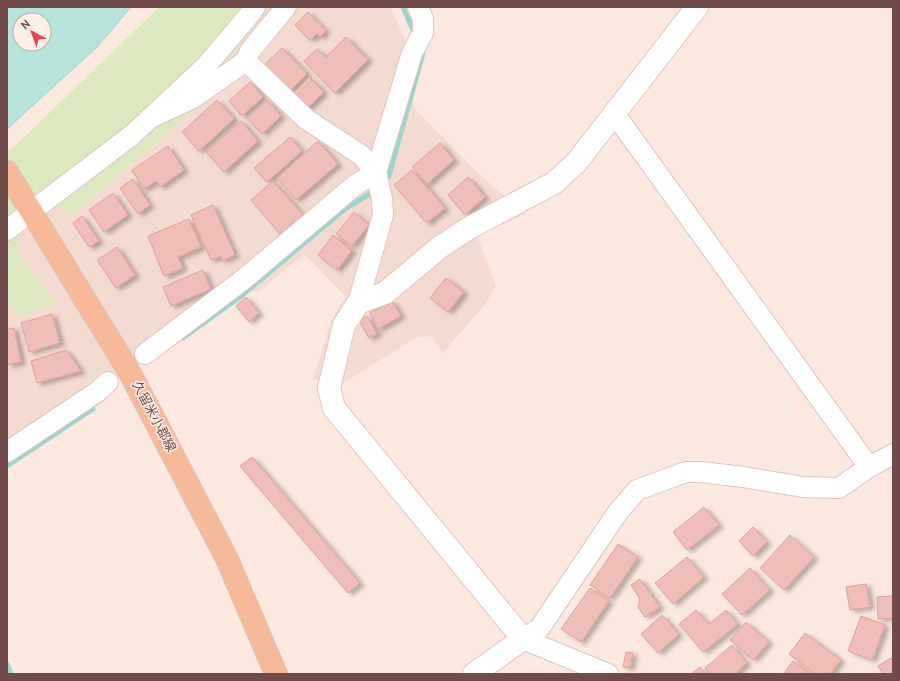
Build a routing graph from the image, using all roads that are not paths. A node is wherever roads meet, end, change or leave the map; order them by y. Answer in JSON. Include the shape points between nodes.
{"nodes":[{"id":1,"x":255,"y":7,"type":"edge"},
{"id":2,"x":286,"y":7,"type":"edge"},
{"id":3,"x":418,"y":7,"type":"edge"},
{"id":4,"x":697,"y":7,"type":"edge"},
{"id":5,"x":246,"y":61,"type":"junction"},
{"id":6,"x":614,"y":113,"type":"junction"},
{"id":7,"x":150,"y":118,"type":"junction"},
{"id":8,"x":7,"y":172,"type":"edge"},
{"id":9,"x":376,"y":172,"type":"junction"},
{"id":10,"x":29,"y":208,"type":"junction"},
{"id":11,"x":7,"y":230,"type":"edge"},
{"id":12,"x":358,"y":303,"type":"junction"},
{"id":13,"x":145,"y":354,"type":"dead end"},
{"id":14,"x":108,"y":382,"type":"dead end"},
{"id":15,"x":7,"y":452,"type":"edge"},
{"id":16,"x":893,"y":454,"type":"edge"},
{"id":17,"x":870,"y":467,"type":"junction"},
{"id":18,"x":522,"y":639,"type":"junction"},
{"id":19,"x":276,"y":674,"type":"edge"},
{"id":20,"x":474,"y":674,"type":"edge"},
{"id":21,"x":608,"y":674,"type":"edge"}],
"edges":[{"from":1,"to":7,"type":"street","via":[[206,66]]},
{"from":2,"to":5,"type":"street","via":[[250,51]]},
{"from":3,"to":9,"type":"street","via":[[423,19],[423,33],[412,53]]},
{"from":4,"to":6,"type":"street"},
{"from":5,"to":7,"type":"street","via":[[192,98]]},
{"from":5,"to":9,"type":"street","via":[[306,119],[361,155]]},
{"from":6,"to":12,"type":"street","via":[[576,163],[554,183],[469,228],[440,247],[385,293]]},
{"from":6,"to":17,"type":"street"},
{"from":7,"to":10,"type":"street","via":[[132,135]]},
{"from":8,"to":10,"type":"main road","name":"久留米小郡線"},
{"from":9,"to":12,"type":"street","via":[[383,215]]},
{"from":9,"to":13,"type":"street","via":[[354,186],[244,279]]},
{"from":10,"to":11,"type":"street"},
{"from":10,"to":19,"type":"main road","name":"久留米小郡線","via":[[130,373],[227,559]]},
{"from":12,"to":18,"type":"street","via":[[344,325],[329,388],[334,408]]},
{"from":14,"to":15,"type":"street"},
{"from":16,"to":17,"type":"street"},
{"from":17,"to":18,"type":"street","via":[[839,488],[803,487],[743,477],[686,472],[638,490],[618,512],[539,629]]},
{"from":18,"to":20,"type":"street"},
{"from":18,"to":21,"type":"street"}]}
